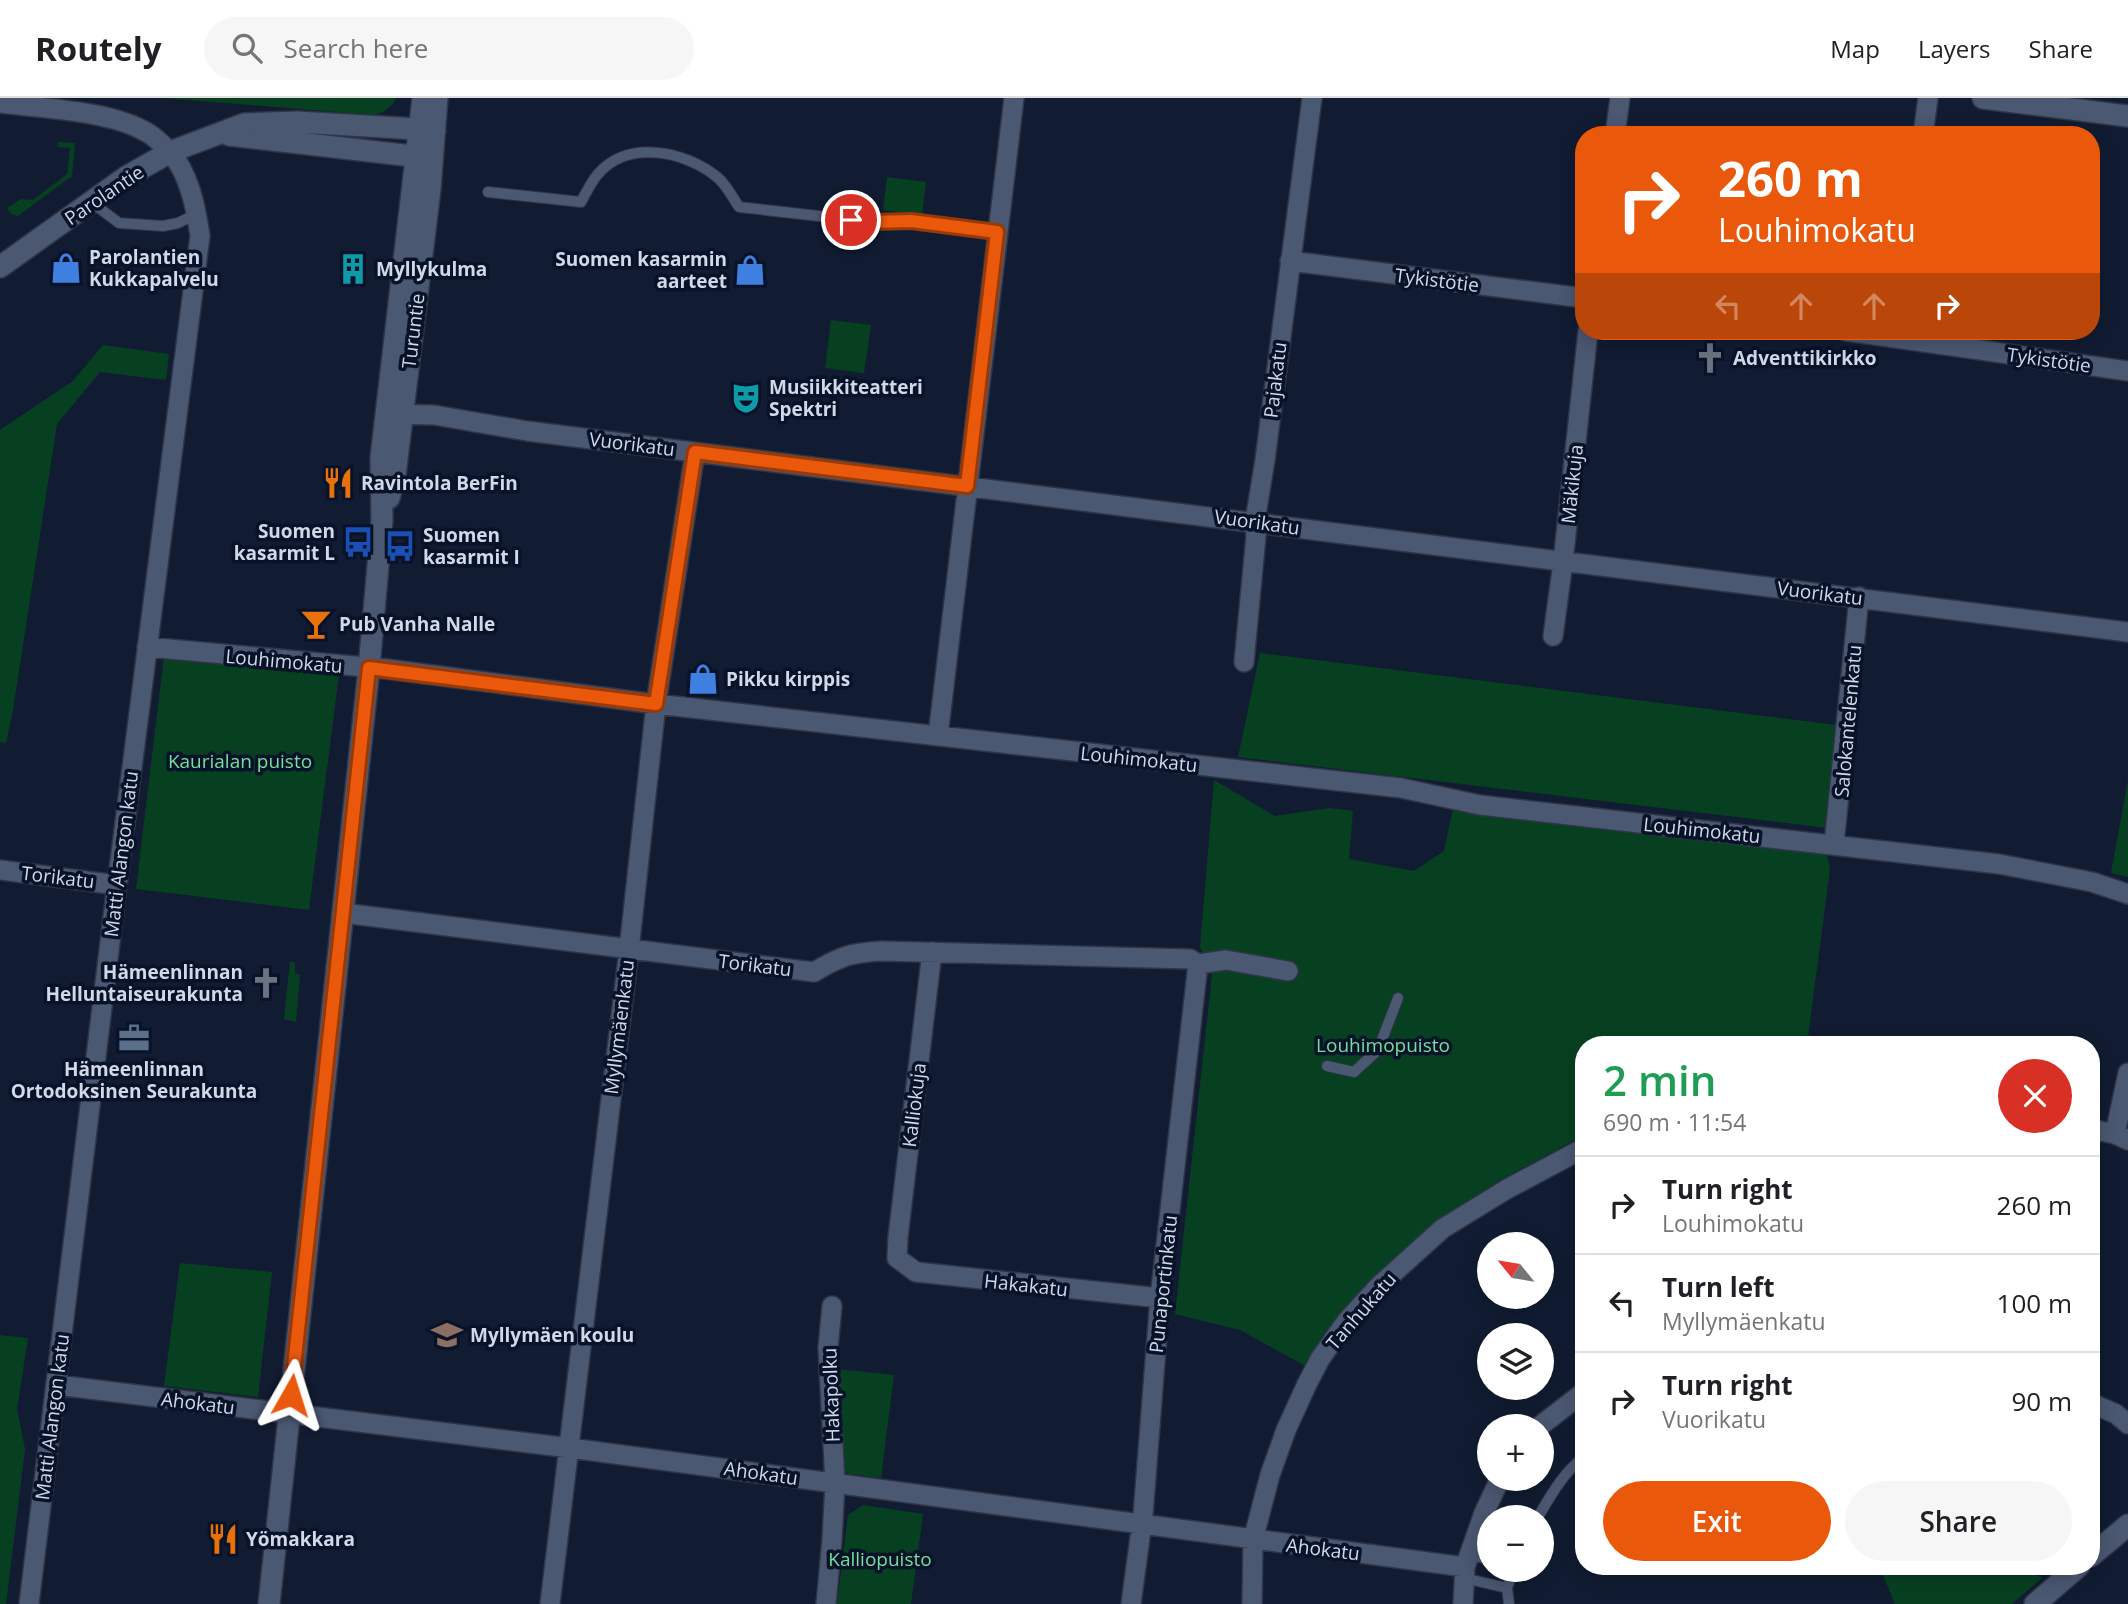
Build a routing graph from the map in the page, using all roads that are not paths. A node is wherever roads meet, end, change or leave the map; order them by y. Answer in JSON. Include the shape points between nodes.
{"nodes":[{"id":1,"x":422,"y":98,"type":"edge"},
{"id":2,"x":437,"y":98,"type":"edge"},
{"id":3,"x":1014,"y":98,"type":"edge"},
{"id":4,"x":1312,"y":98,"type":"edge"},
{"id":5,"x":1620,"y":98,"type":"edge"},
{"id":6,"x":1928,"y":98,"type":"edge"},
{"id":7,"x":1983,"y":98,"type":"edge"},
{"id":8,"x":0,"y":103,"type":"edge"},
{"id":9,"x":2128,"y":116,"type":"edge"},
{"id":10,"x":1616,"y":126,"type":"edge"},
{"id":11,"x":1924,"y":126,"type":"edge"},
{"id":12,"x":427,"y":130,"type":"junction"},
{"id":13,"x":215,"y":134,"type":"junction"},
{"id":14,"x":170,"y":152,"type":"junction"},
{"id":15,"x":424,"y":157,"type":"junction"},
{"id":16,"x":488,"y":192,"type":"dead end"},
{"id":17,"x":91,"y":202,"type":"junction"},
{"id":18,"x":197,"y":214,"type":"junction"},
{"id":19,"x":997,"y":232,"type":"junction"},
{"id":20,"x":1290,"y":261,"type":"junction"},
{"id":21,"x":0,"y":267,"type":"edge"},
{"id":22,"x":1575,"y":297,"type":"edge"},
{"id":23,"x":1587,"y":340,"type":"edge"},
{"id":24,"x":1936,"y":340,"type":"edge"},
{"id":25,"x":2128,"y":371,"type":"edge"},
{"id":26,"x":395,"y":414,"type":"junction"},
{"id":27,"x":695,"y":452,"type":"junction"},
{"id":28,"x":967,"y":486,"type":"junction"},
{"id":29,"x":1255,"y":520,"type":"junction"},
{"id":30,"x":1563,"y":562,"type":"junction"},
{"id":31,"x":1859,"y":597,"type":"junction"},
{"id":32,"x":2128,"y":632,"type":"edge"},
{"id":33,"x":1553,"y":636,"type":"dead end"},
{"id":34,"x":147,"y":647,"type":"junction"},
{"id":35,"x":1244,"y":662,"type":"dead end"},
{"id":36,"x":369,"y":668,"type":"junction"},
{"id":37,"x":656,"y":704,"type":"junction"},
{"id":38,"x":938,"y":736,"type":"junction"},
{"id":39,"x":1835,"y":845,"type":"junction"},
{"id":40,"x":0,"y":870,"type":"edge"},
{"id":41,"x":117,"y":884,"type":"junction"},
{"id":42,"x":2128,"y":894,"type":"edge"},
{"id":43,"x":343,"y":913,"type":"junction"},
{"id":44,"x":629,"y":950,"type":"junction"},
{"id":45,"x":932,"y":951,"type":"junction"},
{"id":46,"x":1198,"y":964,"type":"junction"},
{"id":47,"x":1288,"y":971,"type":"dead end"},
{"id":48,"x":1398,"y":998,"type":"dead end"},
{"id":49,"x":1327,"y":1066,"type":"dead end"},
{"id":50,"x":2128,"y":1073,"type":"edge"},
{"id":51,"x":2100,"y":1131,"type":"edge"},
{"id":52,"x":2121,"y":1137,"type":"edge"},
{"id":53,"x":1575,"y":1153,"type":"edge"},
{"id":54,"x":897,"y":1258,"type":"joint"},
{"id":55,"x":1160,"y":1298,"type":"junction"},
{"id":56,"x":832,"y":1306,"type":"dead end"},
{"id":57,"x":57,"y":1385,"type":"junction"},
{"id":58,"x":1575,"y":1399,"type":"edge"},
{"id":59,"x":2100,"y":1407,"type":"edge"},
{"id":60,"x":289,"y":1413,"type":"junction"},
{"id":61,"x":1554,"y":1415,"type":"edge"},
{"id":62,"x":2128,"y":1424,"type":"edge"},
{"id":63,"x":570,"y":1448,"type":"junction"},
{"id":64,"x":1575,"y":1464,"type":"edge"},
{"id":65,"x":835,"y":1483,"type":"junction"},
{"id":66,"x":1494,"y":1491,"type":"edge"},
{"id":67,"x":1546,"y":1505,"type":"edge"},
{"id":68,"x":1142,"y":1523,"type":"junction"},
{"id":69,"x":2128,"y":1525,"type":"edge"},
{"id":70,"x":1253,"y":1540,"type":"junction"},
{"id":71,"x":2100,"y":1548,"type":"edge"},
{"id":72,"x":1477,"y":1563,"type":"edge"},
{"id":73,"x":1466,"y":1566,"type":"junction"},
{"id":74,"x":2069,"y":1575,"type":"edge"},
{"id":75,"x":1509,"y":1582,"type":"edge"},
{"id":76,"x":1507,"y":1588,"type":"junction"},
{"id":77,"x":29,"y":1604,"type":"edge"},
{"id":78,"x":269,"y":1604,"type":"edge"},
{"id":79,"x":550,"y":1604,"type":"edge"},
{"id":80,"x":826,"y":1604,"type":"edge"},
{"id":81,"x":1131,"y":1604,"type":"edge"},
{"id":82,"x":1252,"y":1604,"type":"edge"},
{"id":83,"x":1463,"y":1604,"type":"edge"},
{"id":84,"x":1509,"y":1604,"type":"edge"},
{"id":85,"x":2035,"y":1604,"type":"edge"}],
"edges":[{"from":1,"to":12,"type":"main road","name":"Turuntie"},
{"from":2,"to":12,"type":"main road","name":"Turuntie"},
{"from":3,"to":19,"type":"street"},
{"from":4,"to":20,"type":"street","name":"Pajakatu"},
{"from":5,"to":10,"type":"street"},
{"from":6,"to":11,"type":"street"},
{"from":7,"to":9,"type":"main road"},
{"from":8,"to":14,"type":"street","via":[[116,120],[149,133]]},
{"from":12,"to":13,"type":"main road","name":"Parolantie","via":[[268,122]]},
{"from":12,"to":15,"type":"main road","name":"Turuntie"},
{"from":13,"to":14,"type":"main road","name":"Parolantie"},
{"from":13,"to":15,"type":"main road","name":"Parolantie"},
{"from":14,"to":17,"type":"main road","name":"Parolantie"},
{"from":14,"to":18,"type":"street","name":"Matti Alangon katu","via":[[183,172]]},
{"from":15,"to":26,"type":"main road","name":"Turuntie"},
{"from":16,"to":19,"type":"lane","via":[[581,202],[599,173],[618,159],[651,152],[700,166],[719,178],[739,207]]},
{"from":17,"to":18,"type":"lane","via":[[119,223],[163,226]]},
{"from":17,"to":21,"type":"main road","name":"Parolantie"},
{"from":18,"to":34,"type":"street","name":"Matti Alangon katu","via":[[200,236]]},
{"from":19,"to":28,"type":"street"},
{"from":20,"to":22,"type":"street","name":"Tykistötie"},
{"from":20,"to":29,"type":"street","name":"Pajakatu"},
{"from":23,"to":30,"type":"street","name":"Mäkikuja"},
{"from":24,"to":25,"type":"street","name":"Tykistötie"},
{"from":26,"to":27,"type":"street","name":"Vuorikatu","via":[[433,415]]},
{"from":26,"to":36,"type":"main road","name":"Turuntie","via":[[381,458],[382,520]]},
{"from":27,"to":28,"type":"street","name":"Vuorikatu"},
{"from":27,"to":37,"type":"street","name":"Myllymäenkatu"},
{"from":28,"to":29,"type":"street","name":"Vuorikatu"},
{"from":28,"to":38,"type":"street"},
{"from":29,"to":30,"type":"street","name":"Vuorikatu"},
{"from":29,"to":35,"type":"street","name":"Pajakatu"},
{"from":30,"to":31,"type":"street","name":"Vuorikatu"},
{"from":30,"to":33,"type":"street","name":"Mäkikuja"},
{"from":31,"to":32,"type":"street","name":"Vuorikatu"},
{"from":31,"to":39,"type":"street","name":"Salokantelenkatu"},
{"from":34,"to":36,"type":"street","name":"Louhimokatu"},
{"from":34,"to":41,"type":"street","name":"Matti Alangon katu"},
{"from":36,"to":37,"type":"street","name":"Louhimokatu"},
{"from":36,"to":43,"type":"main road","name":"Turuntie"},
{"from":37,"to":38,"type":"street","name":"Louhimokatu"},
{"from":37,"to":44,"type":"street","name":"Myllymäenkatu"},
{"from":38,"to":39,"type":"street","name":"Louhimokatu","via":[[1401,788],[1480,805]]},
{"from":39,"to":42,"type":"street","name":"Louhimokatu","via":[[1998,864],[2092,882]]},
{"from":40,"to":41,"type":"street","name":"Torikatu"},
{"from":41,"to":57,"type":"street","name":"Matti Alangon katu"},
{"from":43,"to":44,"type":"street","name":"Torikatu"},
{"from":43,"to":60,"type":"main road","name":"Turuntie"},
{"from":44,"to":45,"type":"street","name":"Torikatu","via":[[814,972],[851,953]]},
{"from":44,"to":63,"type":"street","name":"Myllymäenkatu"},
{"from":45,"to":46,"type":"street","name":"Torikatu","via":[[1190,959]]},
{"from":45,"to":54,"type":"street","name":"Kalliokuja"},
{"from":46,"to":47,"type":"street","name":"Torikatu","via":[[1226,960]]},
{"from":46,"to":55,"type":"street","name":"Punaportinkatu"},
{"from":48,"to":49,"type":"lane","via":[[1378,1050],[1354,1072]]},
{"from":50,"to":52,"type":"street"},
{"from":51,"to":52,"type":"street"},
{"from":53,"to":70,"type":"street","name":"Tanhukatu","via":[[1441,1230],[1346,1322],[1320,1359],[1286,1430]]},
{"from":54,"to":55,"type":"street","name":"Hakakatu","via":[[916,1272]]},
{"from":55,"to":68,"type":"street","name":"Punaportinkatu"},
{"from":56,"to":65,"type":"street","name":"Hakapolku","via":[[828,1348]]},
{"from":57,"to":60,"type":"street","name":"Ahokatu"},
{"from":57,"to":77,"type":"street","name":"Matti Alangon katu"},
{"from":58,"to":61,"type":"street"},
{"from":59,"to":62,"type":"street"},
{"from":60,"to":63,"type":"street","name":"Ahokatu"},
{"from":60,"to":78,"type":"main road","name":"Turuntie"},
{"from":63,"to":65,"type":"street","name":"Ahokatu"},
{"from":63,"to":79,"type":"street","name":"Myllymäenkatu"},
{"from":64,"to":67,"type":"lane"},
{"from":65,"to":68,"type":"street","name":"Ahokatu"},
{"from":65,"to":80,"type":"street","name":"Hakapolku"},
{"from":66,"to":73,"type":"street"},
{"from":68,"to":70,"type":"street","name":"Ahokatu"},
{"from":68,"to":81,"type":"street","name":"Punaportinkatu"},
{"from":69,"to":71,"type":"main road"},
{"from":70,"to":73,"type":"street","name":"Ahokatu"},
{"from":70,"to":82,"type":"street","name":"Tanhukatu"},
{"from":72,"to":73,"type":"lane"},
{"from":73,"to":76,"type":"lane"},
{"from":73,"to":83,"type":"street"},
{"from":74,"to":85,"type":"main road"},
{"from":75,"to":76,"type":"lane"},
{"from":76,"to":84,"type":"lane"}]}
